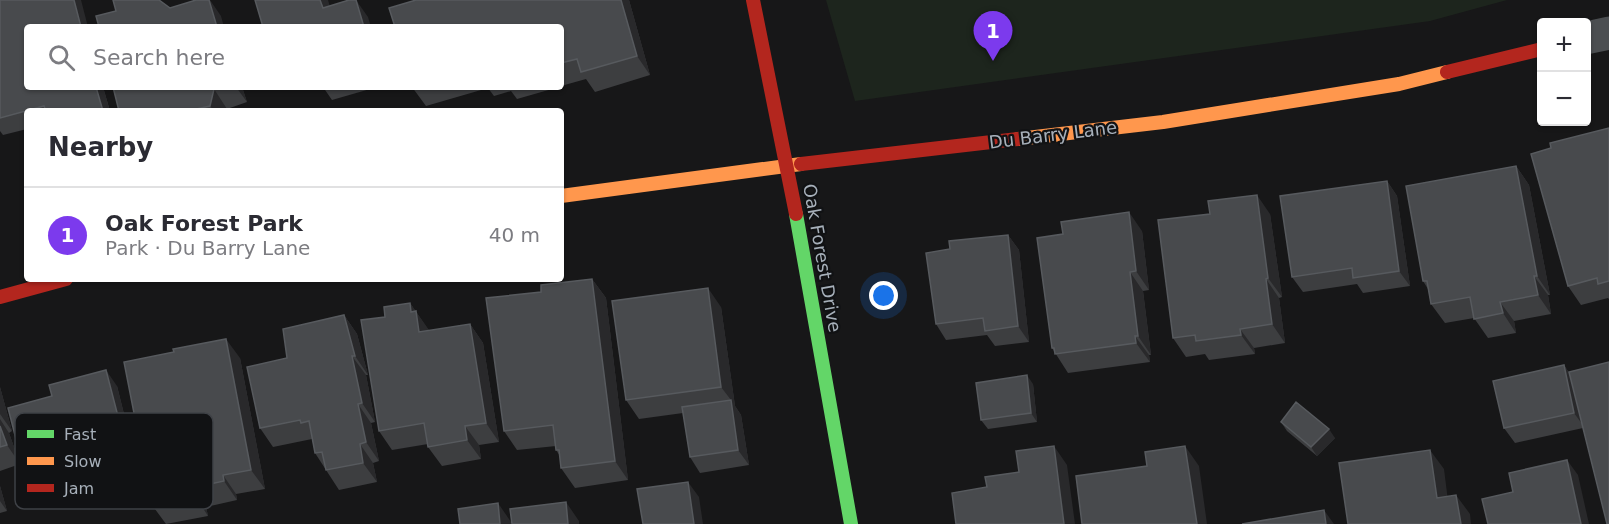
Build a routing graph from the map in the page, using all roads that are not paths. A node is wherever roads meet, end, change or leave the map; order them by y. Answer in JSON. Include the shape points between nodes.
{"nodes":[{"id":1,"x":753,"y":0,"type":"edge"},
{"id":2,"x":1609,"y":33,"type":"edge"},
{"id":3,"x":1591,"y":37,"type":"edge"},
{"id":4,"x":1537,"y":50,"type":"edge"},
{"id":5,"x":788,"y":166,"type":"junction"},
{"id":6,"x":564,"y":195,"type":"edge"},
{"id":7,"x":55,"y":282,"type":"edge"},
{"id":8,"x":0,"y":297,"type":"edge"},
{"id":9,"x":851,"y":524,"type":"edge"}],
"edges":[{"from":1,"to":5,"type":"street","name":"Oak Forest Drive"},
{"from":2,"to":3,"type":"street"},
{"from":4,"to":5,"type":"street","name":"Du Barry Lane","via":[[1399,84],[1175,120]]},
{"from":5,"to":6,"type":"street","name":"Du Barry Lane"},
{"from":5,"to":9,"type":"street","name":"Oak Forest Drive"},
{"from":7,"to":8,"type":"street"}]}
